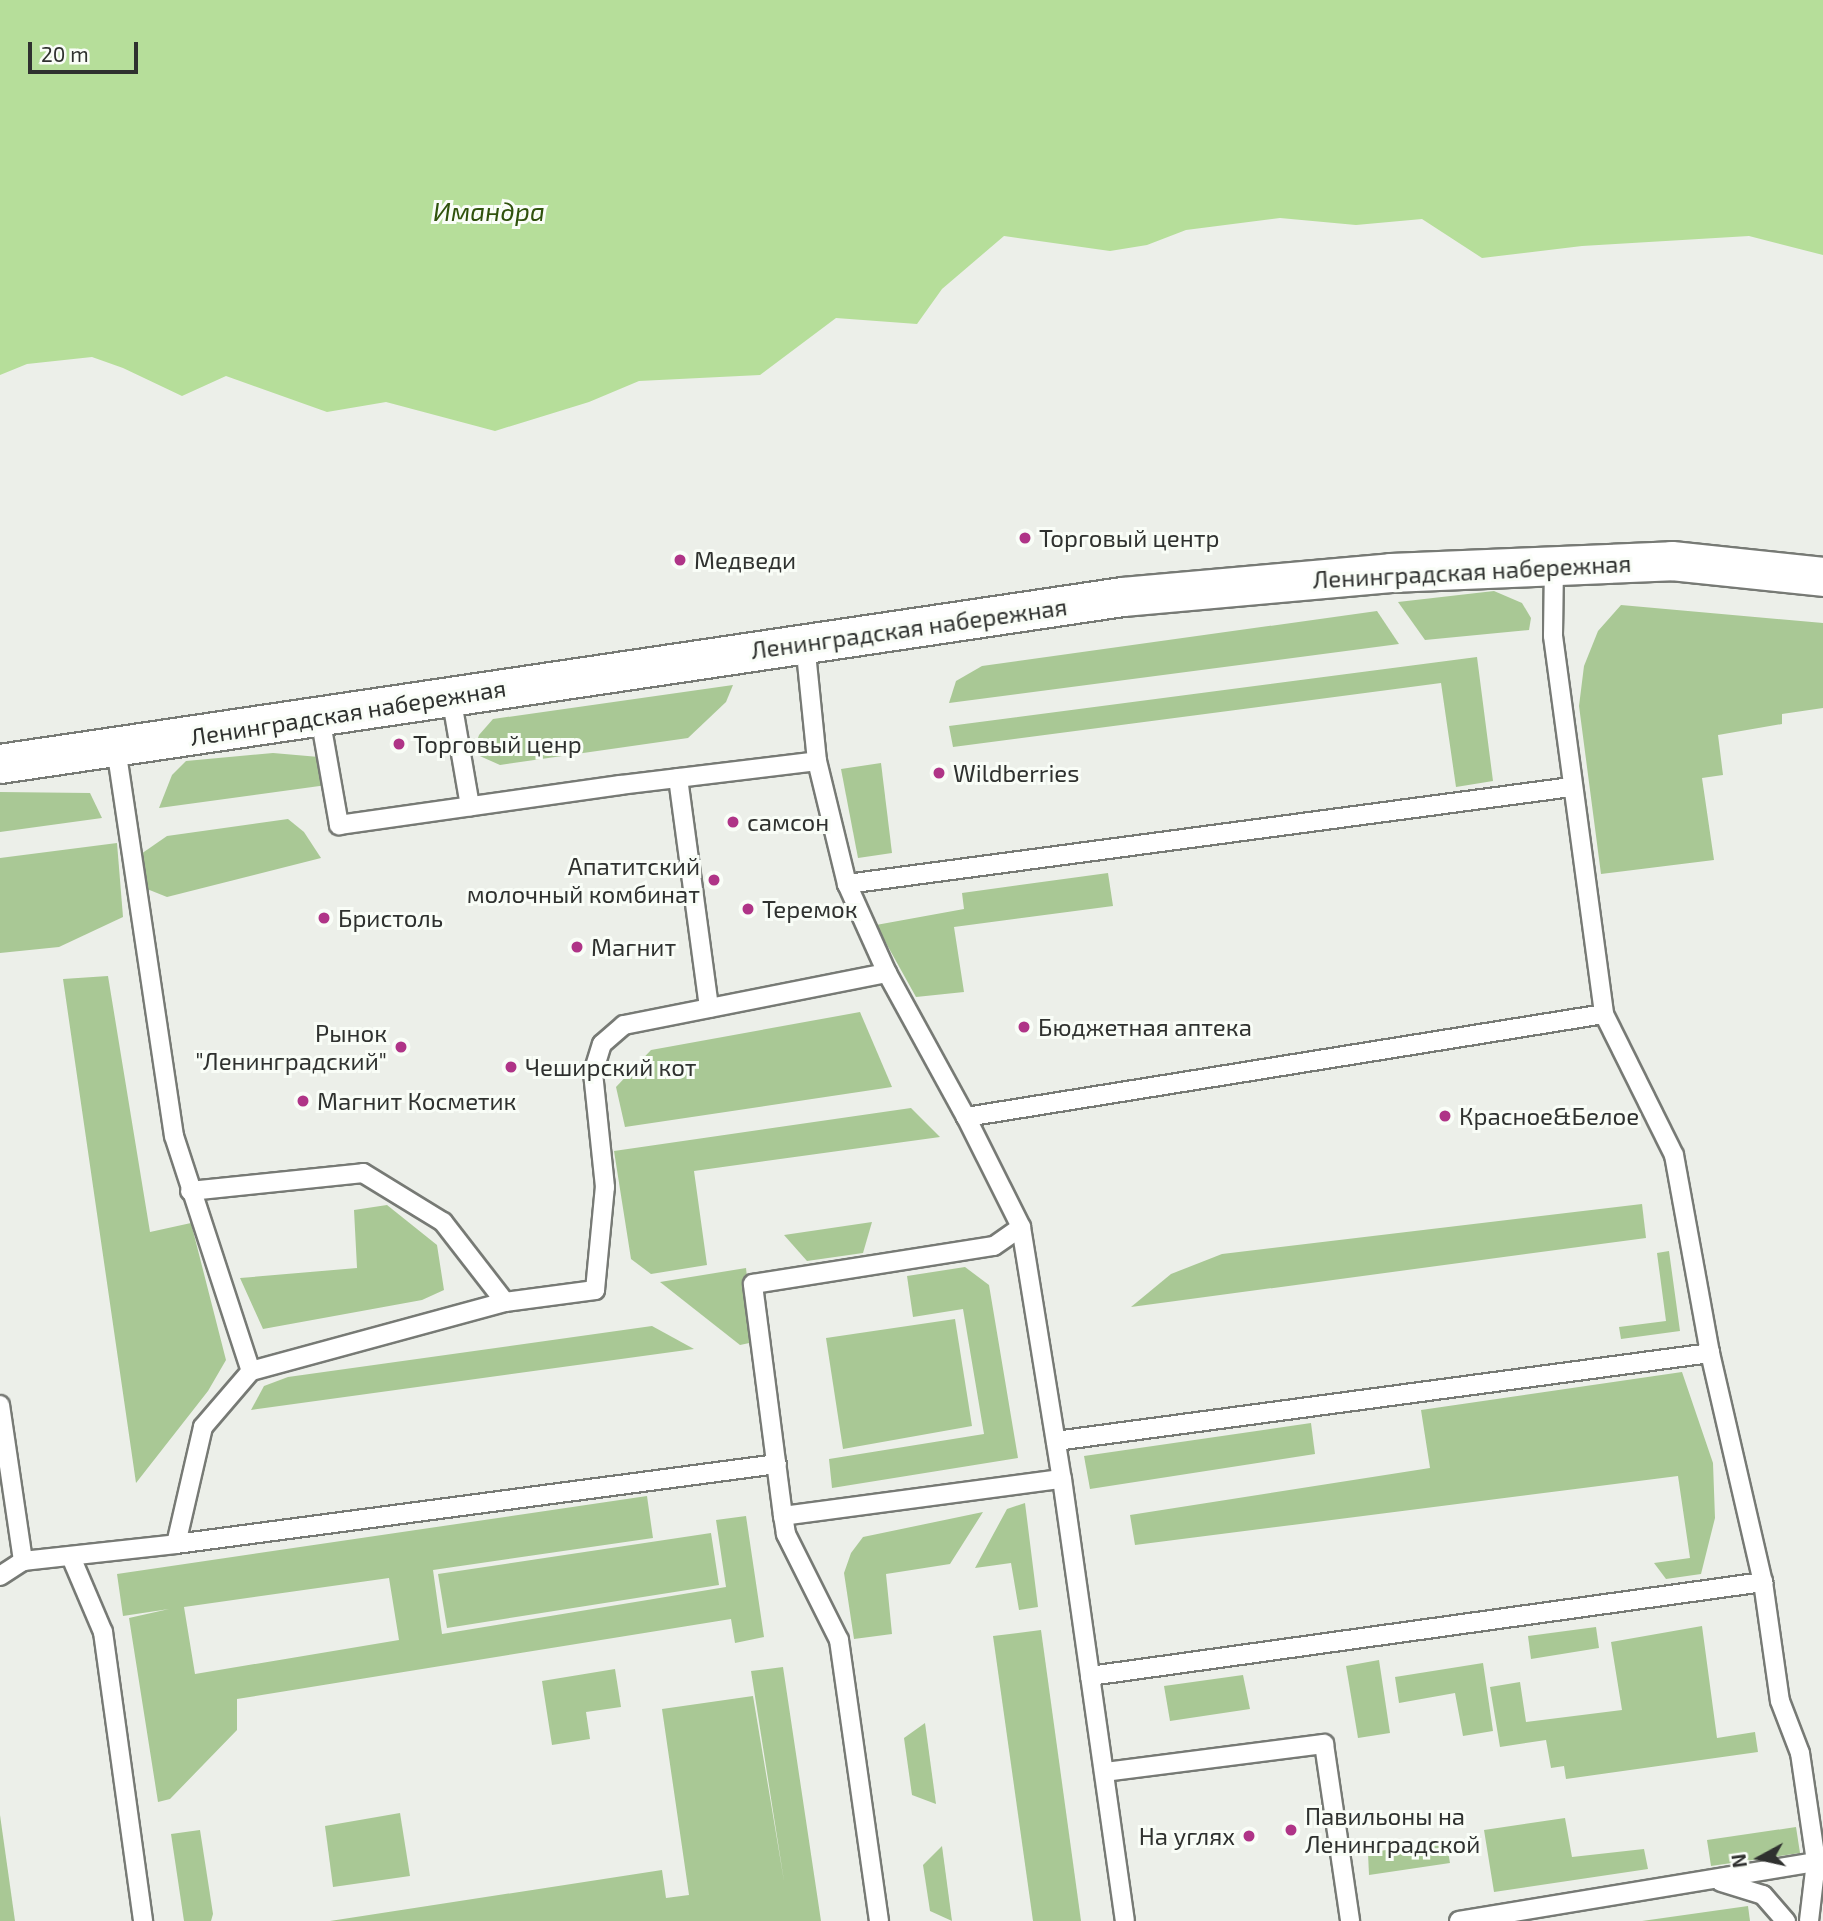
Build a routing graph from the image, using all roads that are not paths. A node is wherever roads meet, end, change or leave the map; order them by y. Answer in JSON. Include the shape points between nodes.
{"nodes":[{"id":1,"x":1554,"y":564,"type":"junction"},
{"id":2,"x":1823,"y":578,"type":"edge"},
{"id":3,"x":805,"y":643,"type":"junction"},
{"id":4,"x":451,"y":696,"type":"junction"},
{"id":5,"x":320,"y":716,"type":"junction"},
{"id":6,"x":116,"y":748,"type":"junction"},
{"id":7,"x":817,"y":761,"type":"junction"},
{"id":8,"x":0,"y":764,"type":"edge"},
{"id":9,"x":678,"y":778,"type":"junction"},
{"id":10,"x":1571,"y":787,"type":"junction"},
{"id":11,"x":470,"y":806,"type":"junction"},
{"id":12,"x":847,"y":884,"type":"junction"},
{"id":13,"x":887,"y":972,"type":"junction"},
{"id":14,"x":709,"y":1008,"type":"junction"},
{"id":15,"x":1604,"y":1014,"type":"junction"},
{"id":16,"x":966,"y":1117,"type":"junction"},
{"id":17,"x":190,"y":1191,"type":"junction"},
{"id":18,"x":1021,"y":1227,"type":"junction"},
{"id":19,"x":505,"y":1302,"type":"junction"},
{"id":20,"x":1710,"y":1353,"type":"junction"},
{"id":21,"x":251,"y":1371,"type":"junction"},
{"id":22,"x":0,"y":1405,"type":"edge"},
{"id":23,"x":1056,"y":1441,"type":"junction"},
{"id":24,"x":777,"y":1464,"type":"junction"},
{"id":25,"x":1062,"y":1479,"type":"junction"},
{"id":26,"x":783,"y":1516,"type":"junction"},
{"id":27,"x":176,"y":1544,"type":"junction"},
{"id":28,"x":71,"y":1556,"type":"junction"},
{"id":29,"x":23,"y":1561,"type":"junction"},
{"id":30,"x":0,"y":1576,"type":"edge"},
{"id":31,"x":1763,"y":1582,"type":"junction"},
{"id":32,"x":1090,"y":1676,"type":"junction"},
{"id":33,"x":1105,"y":1772,"type":"junction"},
{"id":34,"x":1816,"y":1862,"type":"junction"},
{"id":35,"x":1711,"y":1879,"type":"junction"},
{"id":36,"x":1469,"y":1920,"type":"edge"},
{"id":37,"x":143,"y":1921,"type":"edge"},
{"id":38,"x":879,"y":1921,"type":"edge"},
{"id":39,"x":1125,"y":1921,"type":"edge"},
{"id":40,"x":1350,"y":1921,"type":"edge"},
{"id":41,"x":1786,"y":1921,"type":"edge"},
{"id":42,"x":1809,"y":1921,"type":"edge"}],
"edges":[{"from":1,"to":2,"type":"main road","name":"Ленинградская набережная","via":[[1672,561]]},
{"from":1,"to":3,"type":"main road","name":"Ленинградская набережная","via":[[1377,574],[1123,597]]},
{"from":1,"to":10,"type":"lane","via":[[1553,636]]},
{"from":3,"to":4,"type":"main road","name":"Ленинградская набережная"},
{"from":3,"to":7,"type":"lane"},
{"from":4,"to":5,"type":"main road","name":"Ленинградская набережная"},
{"from":4,"to":11,"type":"lane"},
{"from":5,"to":6,"type":"main road","name":"Ленинградская набережная"},
{"from":5,"to":11,"type":"lane","via":[[339,825]]},
{"from":6,"to":8,"type":"main road","name":"Ленинградская набережная"},
{"from":6,"to":17,"type":"lane","via":[[174,1136]]},
{"from":7,"to":9,"type":"lane"},
{"from":7,"to":12,"type":"lane"},
{"from":9,"to":11,"type":"lane"},
{"from":9,"to":14,"type":"lane"},
{"from":10,"to":12,"type":"lane"},
{"from":10,"to":15,"type":"lane"},
{"from":12,"to":13,"type":"lane"},
{"from":13,"to":14,"type":"lane"},
{"from":13,"to":16,"type":"lane"},
{"from":14,"to":19,"type":"lane","via":[[624,1024],[602,1044],[593,1073],[605,1188],[595,1290]]},
{"from":15,"to":16,"type":"lane"},
{"from":15,"to":20,"type":"lane","via":[[1674,1155]]},
{"from":16,"to":18,"type":"lane"},
{"from":17,"to":19,"type":"lane","via":[[363,1173],[443,1222]]},
{"from":17,"to":21,"type":"lane"},
{"from":18,"to":23,"type":"lane"},
{"from":18,"to":24,"type":"lane","via":[[994,1246],[753,1283]]},
{"from":19,"to":21,"type":"lane"},
{"from":20,"to":23,"type":"lane"},
{"from":20,"to":31,"type":"lane"},
{"from":21,"to":27,"type":"lane","via":[[203,1427]]},
{"from":22,"to":29,"type":"lane"},
{"from":23,"to":25,"type":"lane"},
{"from":24,"to":26,"type":"lane"},
{"from":24,"to":27,"type":"lane"},
{"from":25,"to":26,"type":"lane"},
{"from":25,"to":32,"type":"lane"},
{"from":26,"to":38,"type":"lane","via":[[786,1534],[839,1640]]},
{"from":27,"to":28,"type":"lane"},
{"from":28,"to":29,"type":"lane"},
{"from":28,"to":37,"type":"lane","via":[[103,1632]]},
{"from":29,"to":30,"type":"lane"},
{"from":31,"to":32,"type":"lane"},
{"from":31,"to":34,"type":"lane","via":[[1780,1701],[1800,1752]]},
{"from":32,"to":33,"type":"lane"},
{"from":33,"to":39,"type":"lane"},
{"from":33,"to":40,"type":"lane","via":[[1324,1744]]},
{"from":34,"to":35,"type":"lane"},
{"from":34,"to":42,"type":"lane"},
{"from":35,"to":36,"type":"lane"},
{"from":35,"to":41,"type":"lane","via":[[1763,1895]]}]}
